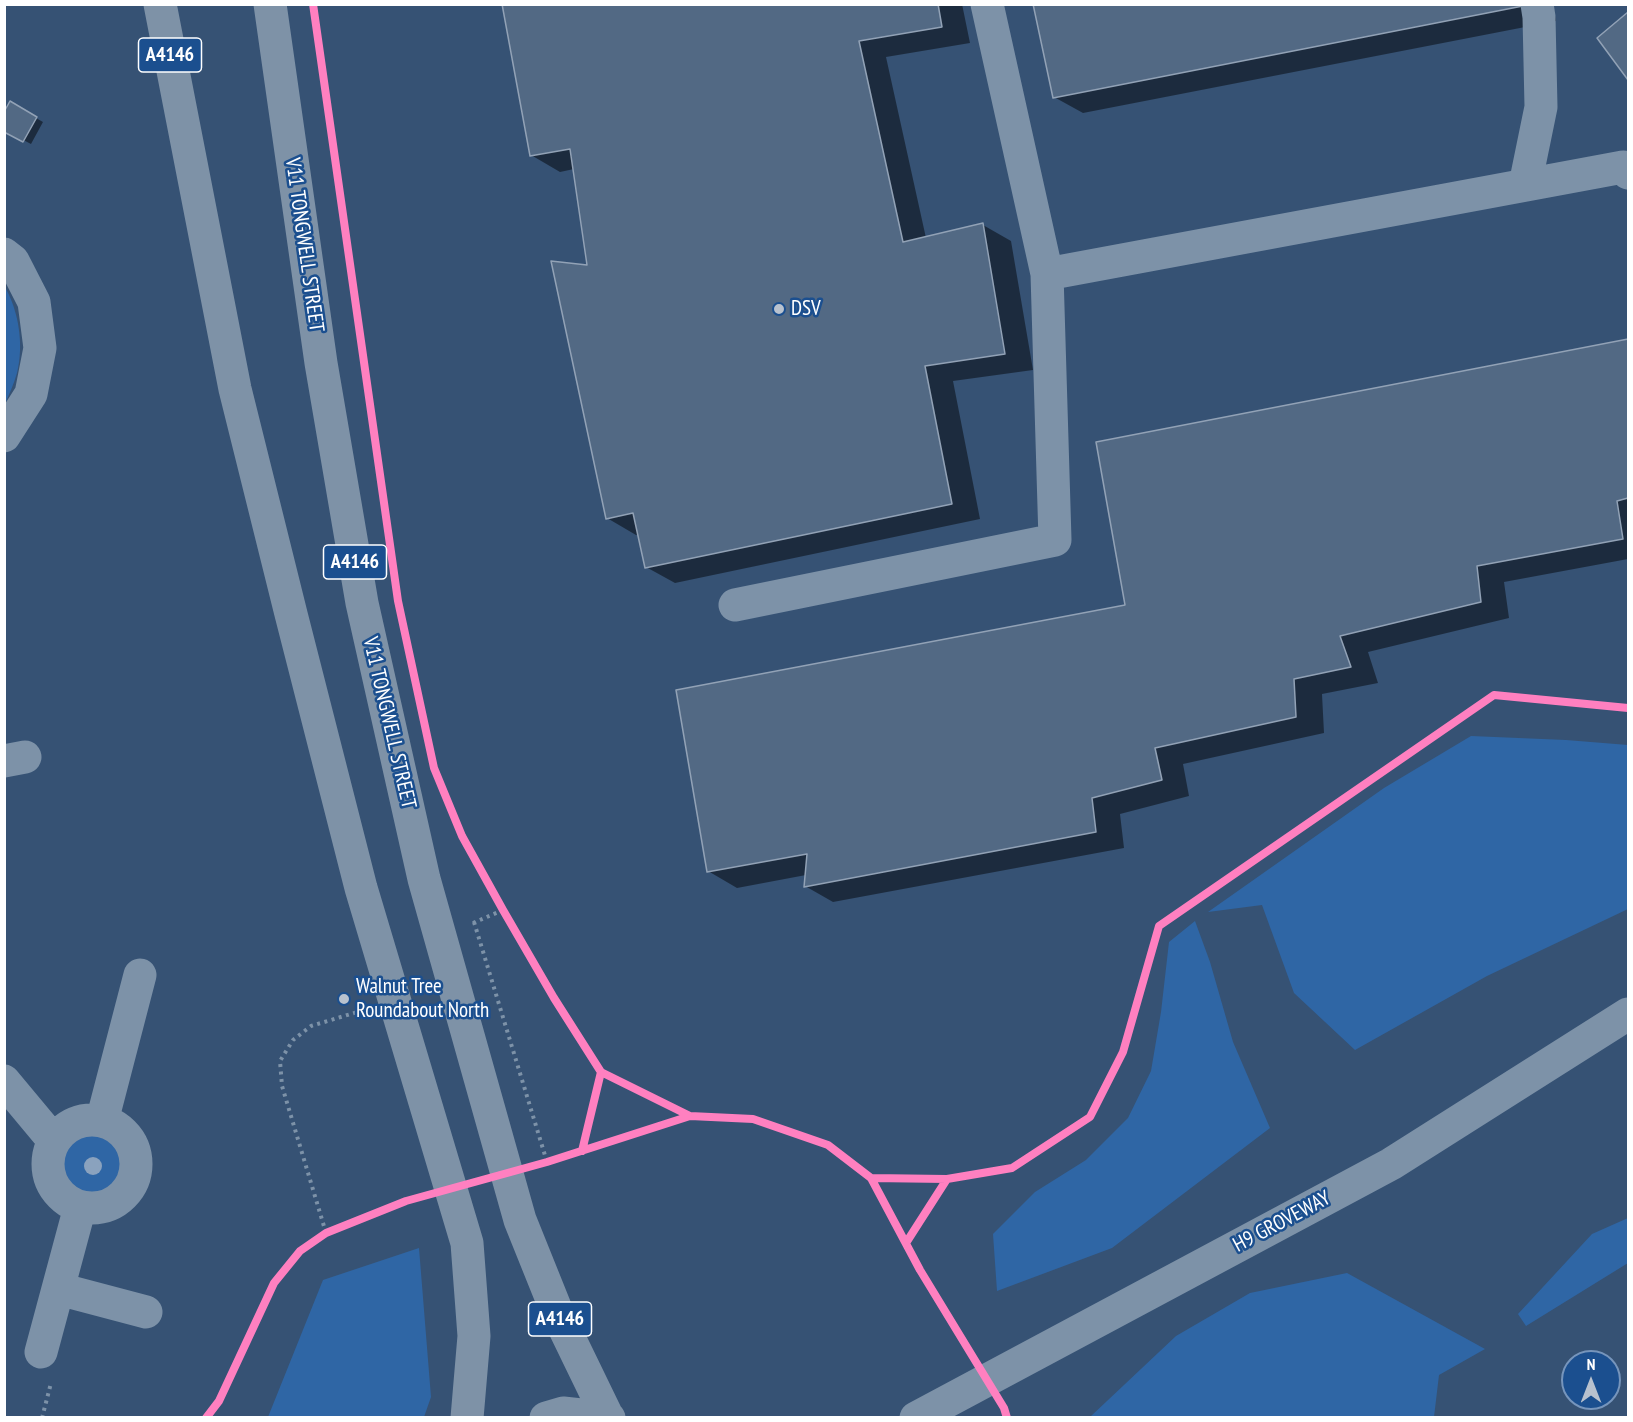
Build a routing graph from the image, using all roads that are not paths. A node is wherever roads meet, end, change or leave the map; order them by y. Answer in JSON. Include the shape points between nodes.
{"nodes":[{"id":1,"x":160,"y":4,"type":"edge"},
{"id":2,"x":270,"y":4,"type":"edge"},
{"id":3,"x":987,"y":4,"type":"edge"},
{"id":4,"x":1537,"y":4,"type":"edge"},
{"id":5,"x":1629,"y":173,"type":"edge"},
{"id":6,"x":1525,"y":185,"type":"junction"},
{"id":7,"x":4,"y":254,"type":"edge"},
{"id":8,"x":1047,"y":274,"type":"junction"},
{"id":9,"x":4,"y":436,"type":"edge"},
{"id":10,"x":735,"y":604,"type":"dead end"},
{"id":11,"x":140,"y":975,"type":"dead end"},
{"id":12,"x":1629,"y":1014,"type":"edge"},
{"id":13,"x":4,"y":1081,"type":"edge"},
{"id":14,"x":102,"y":1121,"type":"junction"},
{"id":15,"x":54,"y":1141,"type":"junction"},
{"id":16,"x":80,"y":1207,"type":"junction"},
{"id":17,"x":59,"y":1289,"type":"junction"},
{"id":18,"x":146,"y":1312,"type":"dead end"},
{"id":19,"x":41,"y":1352,"type":"dead end"},
{"id":20,"x":913,"y":1416,"type":"edge"},
{"id":21,"x":608,"y":1417,"type":"edge"},
{"id":22,"x":467,"y":1418,"type":"edge"},
{"id":23,"x":546,"y":1418,"type":"edge"}],
"edges":[{"from":1,"to":22,"type":"highway","number":"A4146","via":[[235,389],[358,876],[467,1244],[474,1336]]},
{"from":2,"to":21,"type":"highway","name":"V11 TONGWELL STREET","number":"A4146","via":[[321,363],[363,603],[424,879],[520,1220],[559,1317]]},
{"from":3,"to":8,"type":"street"},
{"from":4,"to":6,"type":"street","via":[[1541,107]]},
{"from":5,"to":6,"type":"street","via":[[1623,167]]},
{"from":6,"to":8,"type":"street"},
{"from":7,"to":9,"type":"street","via":[[13,261],[34,302],[40,348],[31,394]]},
{"from":8,"to":10,"type":"street","via":[[1055,540]]},
{"from":11,"to":14,"type":"street"},
{"from":12,"to":20,"type":"street","name":"H9 GROVEWAY","via":[[1391,1164]]},
{"from":13,"to":15,"type":"street"},
{"from":14,"to":15,"type":"street","via":[[88,1119],[75,1123]]},
{"from":14,"to":16,"type":"street","via":[[126,1136],[133,1148],[135,1175],[120,1198],[101,1207]]},
{"from":15,"to":16,"type":"street","via":[[47,1167],[50,1180],[57,1192]]},
{"from":16,"to":17,"type":"street"},
{"from":17,"to":18,"type":"street"},
{"from":17,"to":19,"type":"street"},
{"from":21,"to":23,"type":"highway","number":"A4146","via":[[564,1413]]}]}
